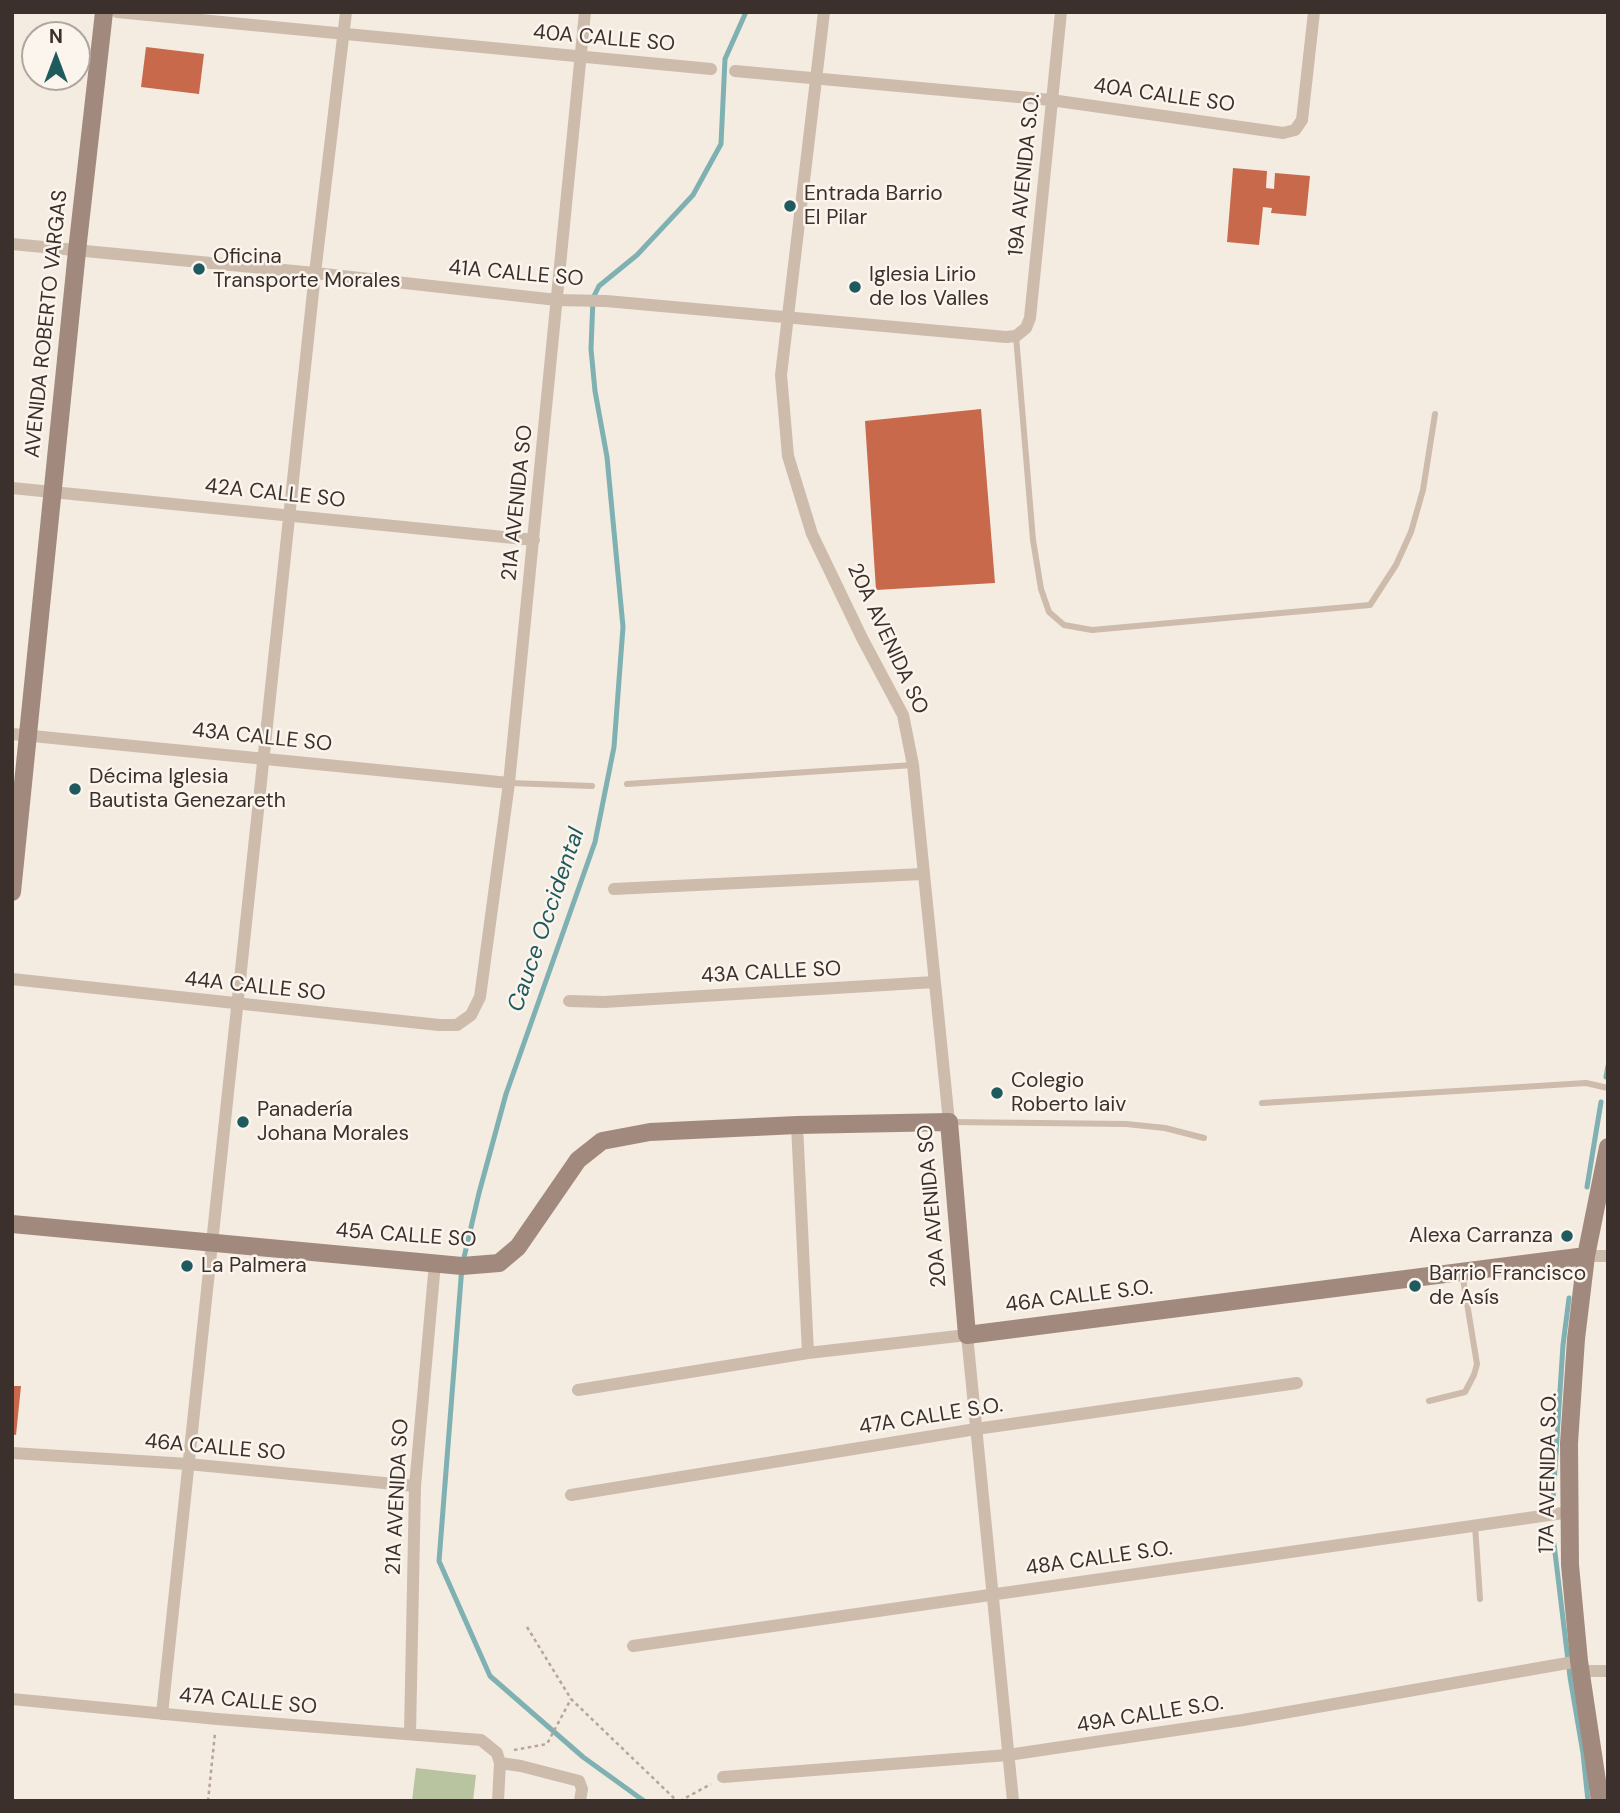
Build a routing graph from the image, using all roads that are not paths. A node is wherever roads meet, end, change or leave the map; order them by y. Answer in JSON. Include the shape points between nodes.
{"nodes":[{"id":1,"x":104,"y":12,"type":"edge"},
{"id":2,"x":117,"y":12,"type":"edge"},
{"id":3,"x":346,"y":12,"type":"edge"},
{"id":4,"x":585,"y":12,"type":"edge"},
{"id":5,"x":824,"y":12,"type":"edge"},
{"id":6,"x":1061,"y":12,"type":"edge"},
{"id":7,"x":1314,"y":12,"type":"edge"},
{"id":8,"x":344,"y":34,"type":"junction"},
{"id":9,"x":581,"y":56,"type":"junction"},
{"id":10,"x":711,"y":69,"type":"dead end"},
{"id":11,"x":735,"y":71,"type":"dead end"},
{"id":12,"x":816,"y":78,"type":"junction"},
{"id":13,"x":1051,"y":100,"type":"junction"},
{"id":14,"x":12,"y":244,"type":"edge"},
{"id":15,"x":77,"y":251,"type":"junction"},
{"id":16,"x":315,"y":273,"type":"junction"},
{"id":17,"x":557,"y":300,"type":"junction"},
{"id":18,"x":787,"y":317,"type":"junction"},
{"id":19,"x":1016,"y":336,"type":"junction"},
{"id":20,"x":1435,"y":414,"type":"dead end"},
{"id":21,"x":12,"y":488,"type":"edge"},
{"id":22,"x":53,"y":491,"type":"junction"},
{"id":23,"x":290,"y":514,"type":"junction"},
{"id":24,"x":534,"y":540,"type":"junction"},
{"id":25,"x":20,"y":735,"type":"edge"},
{"id":26,"x":264,"y":757,"type":"junction"},
{"id":27,"x":913,"y":765,"type":"junction"},
{"id":28,"x":509,"y":783,"type":"junction"},
{"id":29,"x":626,"y":784,"type":"dead end"},
{"id":30,"x":592,"y":786,"type":"dead end"},
{"id":31,"x":922,"y":874,"type":"junction"},
{"id":32,"x":614,"y":889,"type":"dead end"},
{"id":33,"x":12,"y":892,"type":"edge"},
{"id":34,"x":12,"y":979,"type":"edge"},
{"id":35,"x":934,"y":982,"type":"junction"},
{"id":36,"x":480,"y":997,"type":"joint"},
{"id":37,"x":569,"y":1001,"type":"dead end"},
{"id":38,"x":237,"y":1005,"type":"junction"},
{"id":39,"x":1608,"y":1088,"type":"edge"},
{"id":40,"x":1262,"y":1103,"type":"dead end"},
{"id":41,"x":949,"y":1122,"type":"junction"},
{"id":42,"x":797,"y":1125,"type":"junction"},
{"id":43,"x":1204,"y":1138,"type":"dead end"},
{"id":44,"x":1608,"y":1147,"type":"edge"},
{"id":45,"x":12,"y":1224,"type":"edge"},
{"id":46,"x":213,"y":1243,"type":"junction"},
{"id":47,"x":1586,"y":1256,"type":"junction"},
{"id":48,"x":1608,"y":1256,"type":"edge"},
{"id":49,"x":435,"y":1263,"type":"junction"},
{"id":50,"x":1462,"y":1272,"type":"junction"},
{"id":51,"x":967,"y":1335,"type":"junction"},
{"id":52,"x":808,"y":1353,"type":"junction"},
{"id":53,"x":1297,"y":1383,"type":"dead end"},
{"id":54,"x":578,"y":1390,"type":"dead end"},
{"id":55,"x":1429,"y":1401,"type":"dead end"},
{"id":56,"x":976,"y":1429,"type":"junction"},
{"id":57,"x":12,"y":1452,"type":"edge"},
{"id":58,"x":188,"y":1464,"type":"junction"},
{"id":59,"x":415,"y":1486,"type":"junction"},
{"id":60,"x":571,"y":1495,"type":"dead end"},
{"id":61,"x":1570,"y":1512,"type":"junction"},
{"id":62,"x":1475,"y":1525,"type":"junction"},
{"id":63,"x":993,"y":1594,"type":"junction"},
{"id":64,"x":1480,"y":1599,"type":"dead end"},
{"id":65,"x":633,"y":1646,"type":"dead end"},
{"id":66,"x":1581,"y":1666,"type":"junction"},
{"id":67,"x":1608,"y":1671,"type":"edge"},
{"id":68,"x":12,"y":1699,"type":"edge"},
{"id":69,"x":162,"y":1714,"type":"junction"},
{"id":70,"x":411,"y":1734,"type":"junction"},
{"id":71,"x":1009,"y":1755,"type":"junction"},
{"id":72,"x":500,"y":1763,"type":"junction"},
{"id":73,"x":723,"y":1777,"type":"road end"},
{"id":74,"x":498,"y":1801,"type":"edge"},
{"id":75,"x":580,"y":1801,"type":"edge"},
{"id":76,"x":1013,"y":1801,"type":"edge"},
{"id":77,"x":1600,"y":1801,"type":"edge"}],
"edges":[{"from":1,"to":15,"type":"street","name":"AVENIDA ROBERTO VARGAS"},
{"from":2,"to":8,"type":"street","name":"40A CALLE SO"},
{"from":3,"to":8,"type":"street"},
{"from":4,"to":9,"type":"street","name":"21A AVENIDA SO"},
{"from":5,"to":12,"type":"street","name":"20A AVENIDA SO"},
{"from":6,"to":13,"type":"street","name":"19A AVENIDA S.O."},
{"from":7,"to":13,"type":"street","name":"40A CALLE SO","via":[[1302,120],[1295,130],[1283,133]]},
{"from":8,"to":9,"type":"street","name":"40A CALLE SO"},
{"from":8,"to":16,"type":"street"},
{"from":9,"to":10,"type":"street","name":"40A CALLE SO"},
{"from":9,"to":17,"type":"street","name":"21A AVENIDA SO"},
{"from":11,"to":12,"type":"street","name":"40A CALLE SO"},
{"from":12,"to":13,"type":"street","name":"40A CALLE SO"},
{"from":12,"to":18,"type":"street","name":"20A AVENIDA SO"},
{"from":13,"to":19,"type":"street","name":"19A AVENIDA S.O.","via":[[1030,318]]},
{"from":14,"to":15,"type":"street","name":"41A CALLE SO"},
{"from":15,"to":16,"type":"street","name":"41A CALLE SO"},
{"from":15,"to":22,"type":"street","name":"AVENIDA ROBERTO VARGAS"},
{"from":16,"to":17,"type":"street","name":"41A CALLE SO"},
{"from":16,"to":23,"type":"street"},
{"from":17,"to":18,"type":"street","name":"41A CALLE SO"},
{"from":17,"to":24,"type":"street","name":"21A AVENIDA SO"},
{"from":18,"to":19,"type":"street","name":"41A CALLE SO"},
{"from":18,"to":27,"type":"street","name":"20A AVENIDA SO","via":[[781,375],[788,456],[812,534],[903,715]]},
{"from":19,"to":20,"type":"lane","via":[[1039,577],[1049,612],[1064,625],[1092,630],[1370,604],[1396,565],[1411,531],[1423,490]]},
{"from":21,"to":22,"type":"street","name":"42A CALLE SO"},
{"from":22,"to":23,"type":"street","name":"42A CALLE SO"},
{"from":22,"to":25,"type":"street","name":"AVENIDA ROBERTO VARGAS"},
{"from":23,"to":24,"type":"street","name":"42A CALLE SO"},
{"from":23,"to":26,"type":"street"},
{"from":24,"to":28,"type":"street","name":"21A AVENIDA SO"},
{"from":25,"to":26,"type":"street","name":"43A CALLE SO"},
{"from":25,"to":33,"type":"street","name":"AVENIDA ROBERTO VARGAS"},
{"from":26,"to":28,"type":"street","name":"43A CALLE SO"},
{"from":26,"to":38,"type":"street"},
{"from":27,"to":29,"type":"lane"},
{"from":27,"to":31,"type":"street","name":"20A AVENIDA SO"},
{"from":28,"to":30,"type":"lane"},
{"from":28,"to":36,"type":"street","name":"21A AVENIDA SO"},
{"from":31,"to":32,"type":"street"},
{"from":31,"to":35,"type":"street","name":"20A AVENIDA SO"},
{"from":34,"to":38,"type":"street","name":"44A CALLE SO"},
{"from":35,"to":37,"type":"street","name":"43A CALLE SO"},
{"from":35,"to":41,"type":"street","name":"20A AVENIDA SO"},
{"from":36,"to":38,"type":"street","name":"44A CALLE SO","via":[[471,1015],[457,1025],[439,1026]]},
{"from":38,"to":46,"type":"street"},
{"from":39,"to":40,"type":"lane","via":[[1586,1083]]},
{"from":41,"to":42,"type":"street","name":"45A CALLE SO"},
{"from":41,"to":43,"type":"lane","via":[[1126,1124]]},
{"from":41,"to":51,"type":"street","name":"20A AVENIDA SO"},
{"from":42,"to":49,"type":"street","name":"45A CALLE SO","via":[[650,1132],[602,1141],[578,1160],[518,1248],[499,1264]]},
{"from":42,"to":52,"type":"street"},
{"from":44,"to":47,"type":"street","name":"17A AVENIDA S.O."},
{"from":45,"to":46,"type":"street","name":"45A CALLE SO"},
{"from":46,"to":49,"type":"street","name":"45A CALLE SO"},
{"from":46,"to":58,"type":"street"},
{"from":47,"to":48,"type":"street"},
{"from":47,"to":50,"type":"street","name":"46A CALLE S.O."},
{"from":47,"to":61,"type":"street","name":"17A AVENIDA S.O.","via":[[1570,1429]]},
{"from":49,"to":59,"type":"street","name":"21A AVENIDA SO"},
{"from":50,"to":51,"type":"street","name":"46A CALLE S.O."},
{"from":50,"to":55,"type":"lane","via":[[1475,1375],[1465,1392]]},
{"from":51,"to":52,"type":"street","name":"46A CALLE S.O."},
{"from":51,"to":56,"type":"street"},
{"from":52,"to":54,"type":"street","name":"46A CALLE S.O."},
{"from":53,"to":56,"type":"street","name":"47A CALLE S.O."},
{"from":56,"to":60,"type":"street","name":"47A CALLE S.O."},
{"from":56,"to":63,"type":"street"},
{"from":57,"to":58,"type":"street","name":"46A CALLE SO"},
{"from":58,"to":59,"type":"street","name":"46A CALLE SO"},
{"from":58,"to":69,"type":"street"},
{"from":59,"to":70,"type":"street","name":"21A AVENIDA SO"},
{"from":61,"to":62,"type":"street","name":"48A CALLE S.O."},
{"from":61,"to":66,"type":"street","name":"17A AVENIDA S.O.","via":[[1570,1565]]},
{"from":62,"to":63,"type":"street","name":"48A CALLE S.O."},
{"from":62,"to":64,"type":"lane"},
{"from":63,"to":65,"type":"street","name":"48A CALLE S.O."},
{"from":63,"to":71,"type":"street"},
{"from":66,"to":67,"type":"street","name":"49A CALLE S.O."},
{"from":66,"to":71,"type":"street","name":"49A CALLE S.O."},
{"from":66,"to":77,"type":"street","name":"17A AVENIDA S.O."},
{"from":68,"to":69,"type":"street","name":"47A CALLE SO"},
{"from":69,"to":70,"type":"street","name":"47A CALLE SO"},
{"from":70,"to":72,"type":"street","name":"47A CALLE SO","via":[[481,1740],[497,1753]]},
{"from":71,"to":73,"type":"street","name":"49A CALLE S.O."},
{"from":71,"to":76,"type":"street"},
{"from":72,"to":74,"type":"street"},
{"from":72,"to":75,"type":"street","via":[[579,1781]]}]}
